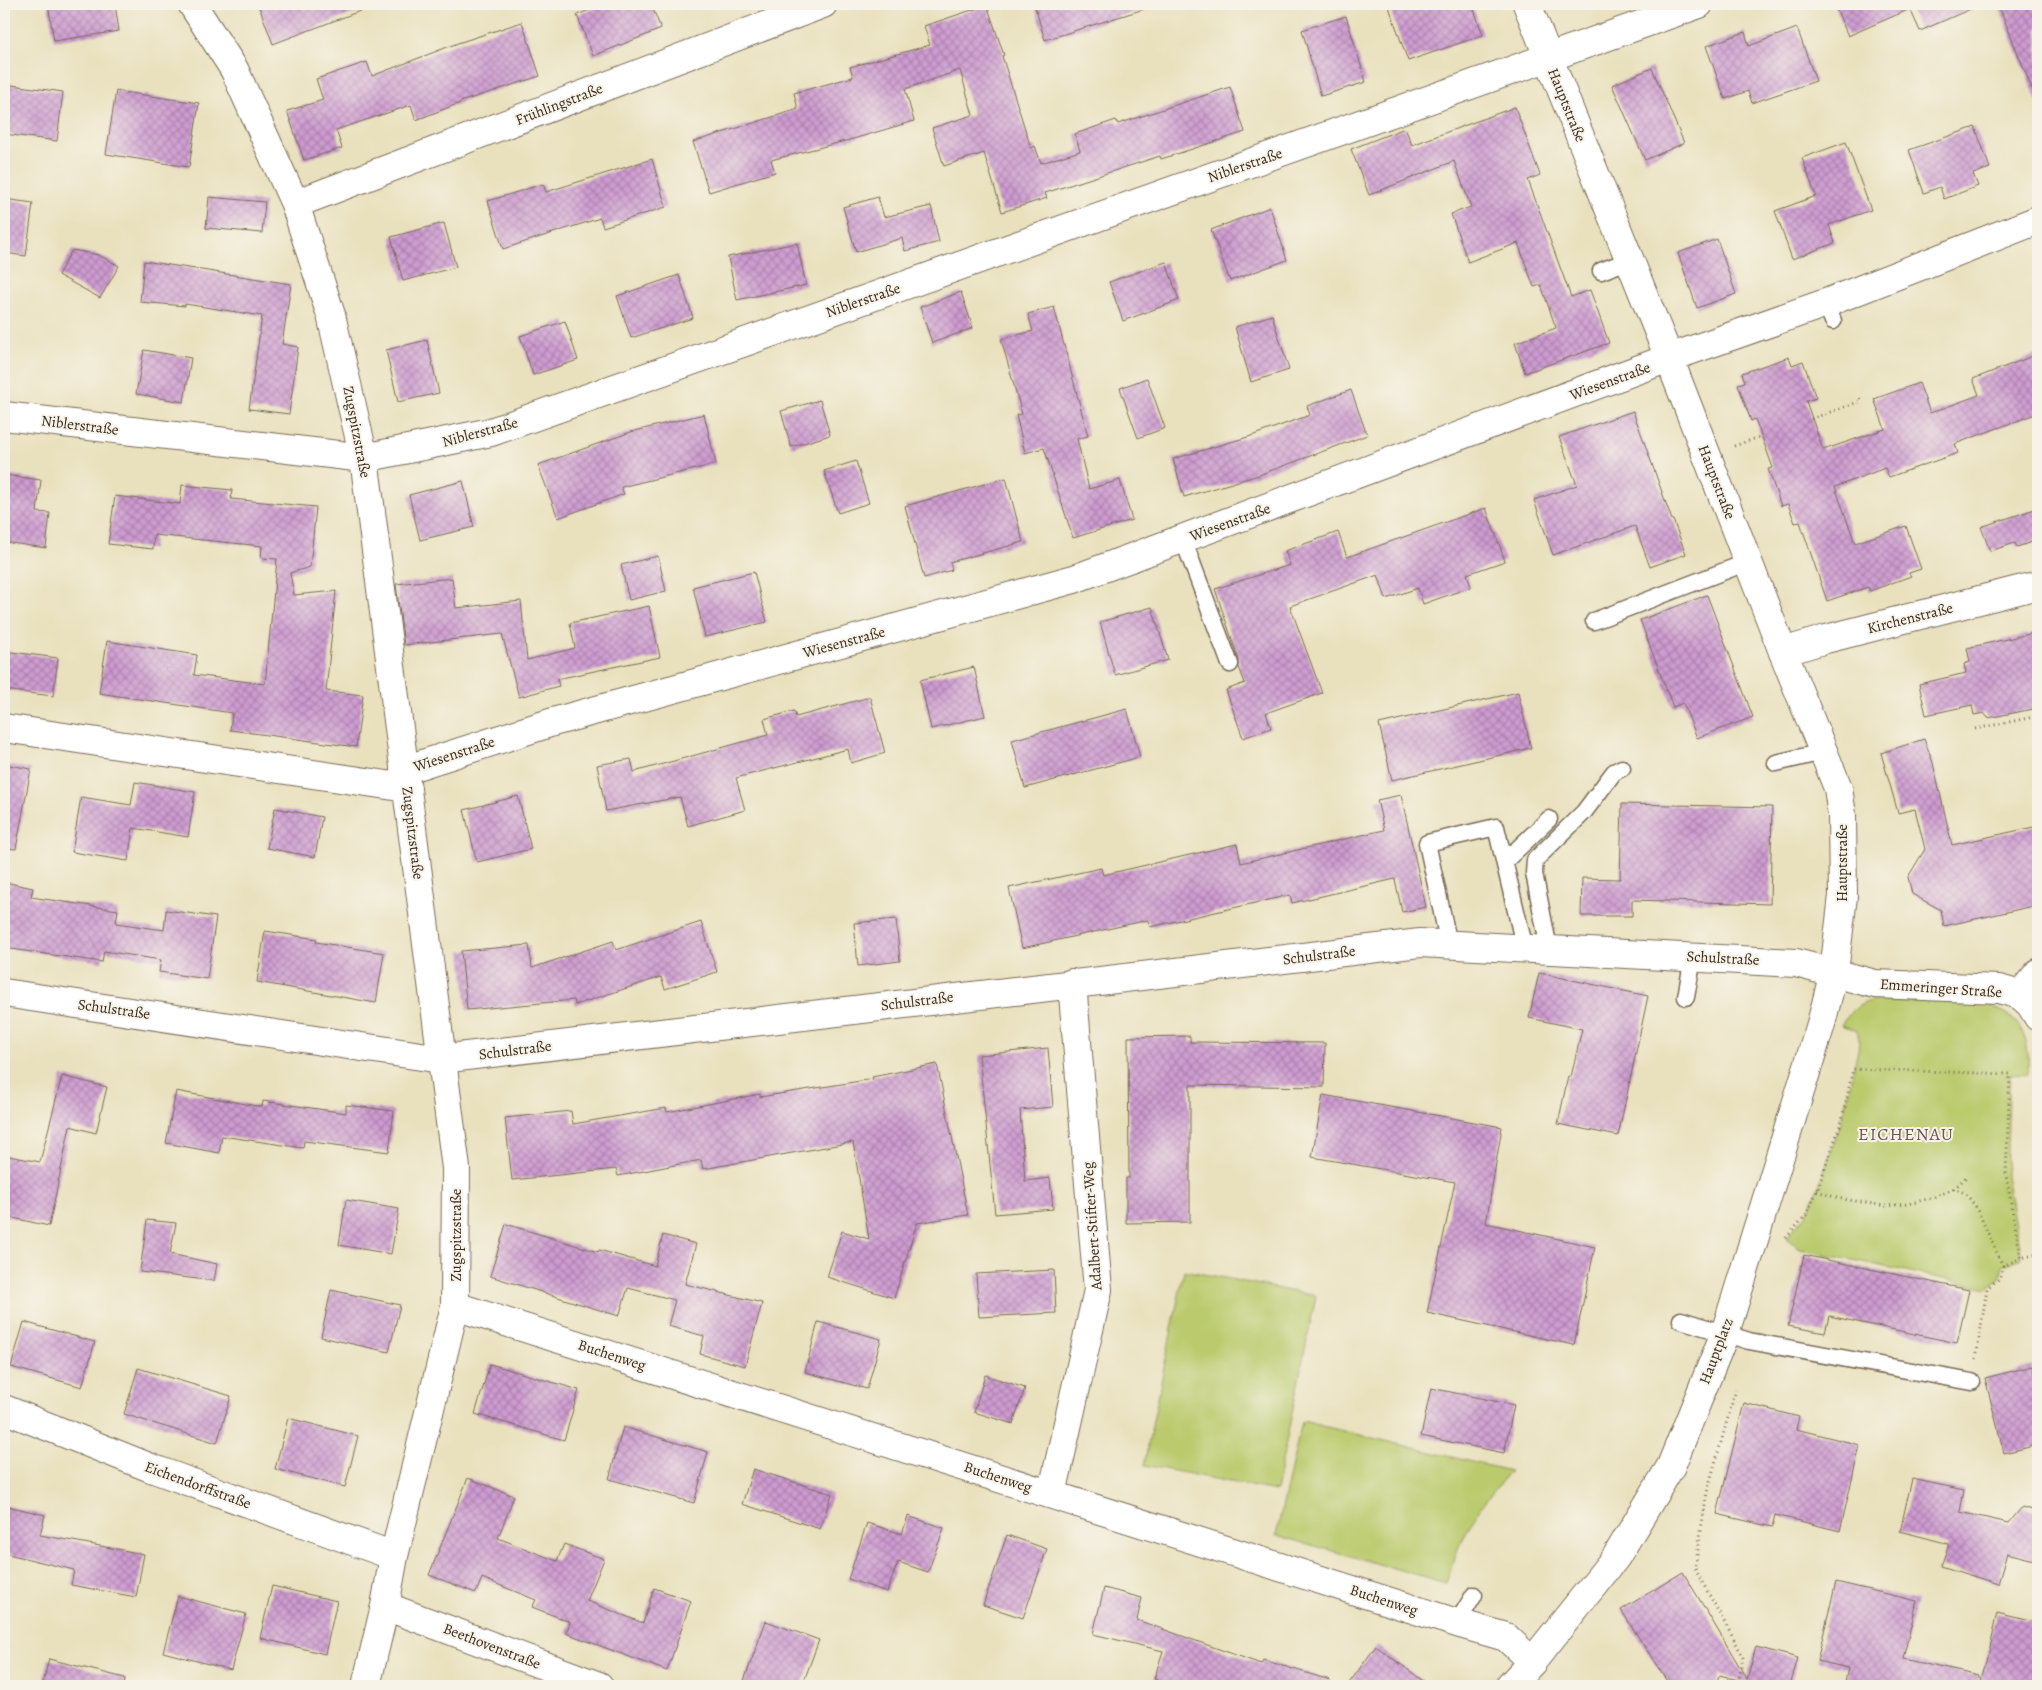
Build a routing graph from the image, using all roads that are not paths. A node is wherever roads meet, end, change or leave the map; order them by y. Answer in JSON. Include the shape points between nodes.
{"nodes":[{"id":1,"x":192,"y":4,"type":"edge"},
{"id":2,"x":824,"y":4,"type":"edge"},
{"id":3,"x":1527,"y":4,"type":"edge"},
{"id":4,"x":1698,"y":4,"type":"edge"},
{"id":5,"x":1548,"y":58,"type":"junction"},
{"id":6,"x":295,"y":204,"type":"junction"},
{"id":7,"x":2038,"y":220,"type":"edge"},
{"id":8,"x":1630,"y":260,"type":"junction"},
{"id":9,"x":1601,"y":271,"type":"dead end"},
{"id":10,"x":1669,"y":358,"type":"junction"},
{"id":11,"x":4,"y":416,"type":"edge"},
{"id":12,"x":364,"y":458,"type":"junction"},
{"id":13,"x":1183,"y":539,"type":"junction"},
{"id":14,"x":1748,"y":562,"type":"junction"},
{"id":15,"x":2038,"y":585,"type":"edge"},
{"id":16,"x":1594,"y":621,"type":"dead end"},
{"id":17,"x":1783,"y":652,"type":"junction"},
{"id":18,"x":1230,"y":664,"type":"dead end"},
{"id":19,"x":4,"y":728,"type":"edge"},
{"id":20,"x":1823,"y":752,"type":"junction"},
{"id":21,"x":1776,"y":763,"type":"dead end"},
{"id":22,"x":1622,"y":768,"type":"dead end"},
{"id":23,"x":406,"y":779,"type":"junction"},
{"id":24,"x":1549,"y":820,"type":"dead end"},
{"id":25,"x":1505,"y":861,"type":"junction"},
{"id":26,"x":1449,"y":945,"type":"junction"},
{"id":27,"x":1537,"y":949,"type":"junction"},
{"id":28,"x":1693,"y":957,"type":"junction"},
{"id":29,"x":1834,"y":972,"type":"junction"},
{"id":30,"x":2038,"y":973,"type":"edge"},
{"id":31,"x":1072,"y":983,"type":"junction"},
{"id":32,"x":4,"y":993,"type":"edge"},
{"id":33,"x":2020,"y":995,"type":"junction"},
{"id":34,"x":1686,"y":997,"type":"dead end"},
{"id":35,"x":2038,"y":1017,"type":"edge"},
{"id":36,"x":441,"y":1058,"type":"junction"},
{"id":37,"x":455,"y":1306,"type":"junction"},
{"id":38,"x":1681,"y":1320,"type":"dead end"},
{"id":39,"x":1725,"y":1333,"type":"junction"},
{"id":40,"x":1972,"y":1382,"type":"road end"},
{"id":41,"x":4,"y":1409,"type":"edge"},
{"id":42,"x":1052,"y":1494,"type":"junction"},
{"id":43,"x":394,"y":1556,"type":"junction"},
{"id":44,"x":1474,"y":1595,"type":"dead end"},
{"id":45,"x":385,"y":1606,"type":"junction"},
{"id":46,"x":1457,"y":1623,"type":"junction"},
{"id":47,"x":1532,"y":1662,"type":"junction"},
{"id":48,"x":366,"y":1686,"type":"edge"},
{"id":49,"x":599,"y":1686,"type":"edge"},
{"id":50,"x":1510,"y":1686,"type":"edge"}],
"edges":[{"from":1,"to":6,"type":"street","name":"Zugspitzstraße","via":[[234,69]]},
{"from":2,"to":6,"type":"street","name":"Frühlingstraße"},
{"from":3,"to":5,"type":"street","name":"Hauptstraße"},
{"from":4,"to":5,"type":"street","name":"Niblerstraße"},
{"from":5,"to":8,"type":"street","name":"Hauptstraße"},
{"from":5,"to":12,"type":"street","name":"Niblerstraße","via":[[491,432]]},
{"from":6,"to":12,"type":"street","name":"Zugspitzstraße","via":[[332,315]]},
{"from":7,"to":10,"type":"street","name":"Wiesenstraße","via":[[1830,312]]},
{"from":8,"to":9,"type":"lane"},
{"from":8,"to":10,"type":"street","name":"Hauptstraße"},
{"from":10,"to":13,"type":"street","name":"Wiesenstraße"},
{"from":10,"to":14,"type":"street","name":"Hauptstraße"},
{"from":11,"to":12,"type":"street","name":"Niblerstraße"},
{"from":12,"to":23,"type":"street","name":"Zugspitzstraße"},
{"from":13,"to":18,"type":"lane"},
{"from":13,"to":23,"type":"street","name":"Wiesenstraße","via":[[1074,579],[553,722]]},
{"from":14,"to":16,"type":"lane"},
{"from":14,"to":17,"type":"street","name":"Hauptstraße"},
{"from":15,"to":17,"type":"street","name":"Kirchenstraße"},
{"from":17,"to":20,"type":"street","name":"Hauptstraße"},
{"from":19,"to":23,"type":"street","name":"Wiesenstraße"},
{"from":20,"to":21,"type":"lane"},
{"from":20,"to":29,"type":"street","name":"Hauptstraße","via":[[1838,788],[1842,815],[1843,896]]},
{"from":22,"to":27,"type":"lane","via":[[1614,772],[1584,812],[1535,860]]},
{"from":23,"to":36,"type":"street","name":"Zugspitzstraße"},
{"from":24,"to":25,"type":"lane"},
{"from":25,"to":26,"type":"lane","via":[[1496,827],[1427,843]]},
{"from":25,"to":27,"type":"lane"},
{"from":26,"to":27,"type":"street","name":"Schulstraße"},
{"from":26,"to":31,"type":"street","name":"Schulstraße","via":[[1420,943]]},
{"from":27,"to":28,"type":"street","name":"Schulstraße"},
{"from":28,"to":29,"type":"street","name":"Schulstraße","via":[[1796,963]]},
{"from":28,"to":34,"type":"lane"},
{"from":29,"to":33,"type":"street","name":"Emmeringer Straße","via":[[1875,984],[1999,989]]},
{"from":29,"to":39,"type":"street","name":"Hauptplatz","via":[[1821,1024]]},
{"from":30,"to":33,"type":"street"},
{"from":31,"to":36,"type":"street","name":"Schulstraße"},
{"from":31,"to":42,"type":"street","name":"Adalbert-Stifter-Weg","via":[[1098,1290]]},
{"from":32,"to":36,"type":"street","name":"Schulstraße"},
{"from":33,"to":35,"type":"street","name":"Emmeringer Straße"},
{"from":36,"to":37,"type":"street","name":"Zugspitzstraße","via":[[456,1168]]},
{"from":37,"to":42,"type":"street","name":"Buchenweg"},
{"from":37,"to":43,"type":"street","name":"Zugspitzstraße"},
{"from":38,"to":39,"type":"lane"},
{"from":39,"to":40,"type":"lane","via":[[1749,1341]]},
{"from":39,"to":47,"type":"street","name":"Hauptplatz","via":[[1671,1466],[1616,1558]]},
{"from":41,"to":43,"type":"street","name":"Eichendorffstraße","via":[[151,1468]]},
{"from":42,"to":46,"type":"street","name":"Buchenweg"},
{"from":43,"to":45,"type":"street","name":"Zugspitzstraße"},
{"from":44,"to":46,"type":"lane"},
{"from":45,"to":48,"type":"street","name":"Zugspitzstraße"},
{"from":45,"to":49,"type":"street","name":"Beethovenstraße"},
{"from":46,"to":47,"type":"street","name":"Buchenweg","via":[[1506,1637]]},
{"from":47,"to":50,"type":"street","name":"Hauptplatz"}]}
